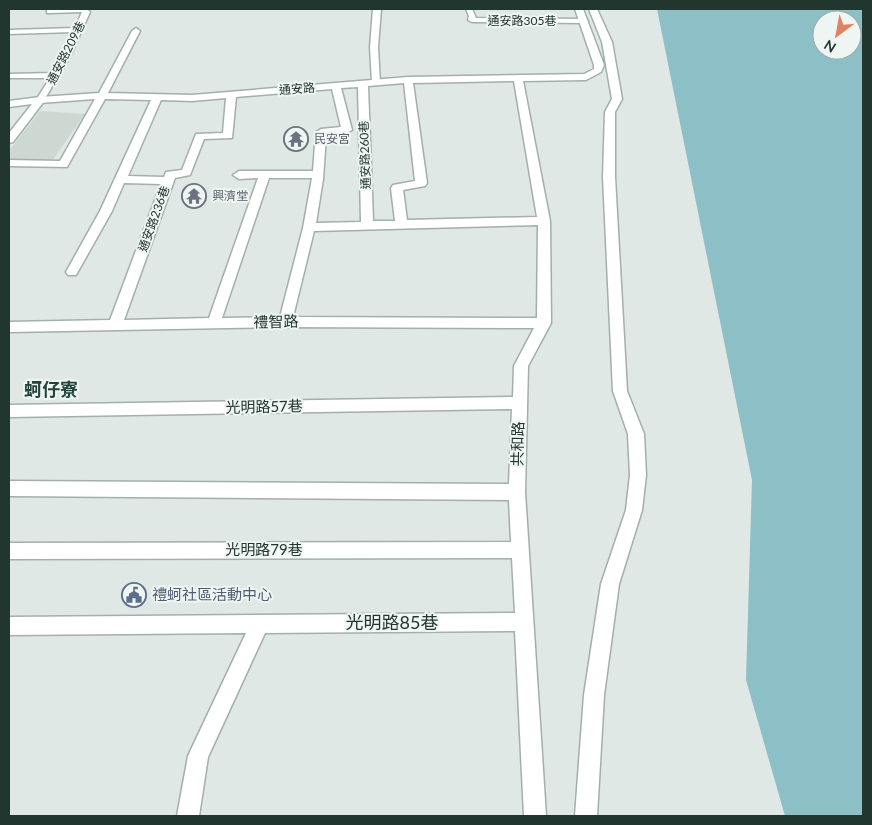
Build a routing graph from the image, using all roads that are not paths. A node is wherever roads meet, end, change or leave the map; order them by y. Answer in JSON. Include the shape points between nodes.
{"nodes":[{"id":1,"x":377,"y":9,"type":"edge"},
{"id":2,"x":469,"y":9,"type":"edge"},
{"id":3,"x":579,"y":9,"type":"edge"},
{"id":4,"x":593,"y":9,"type":"edge"},
{"id":5,"x":50,"y":11,"type":"dead end"},
{"id":6,"x":584,"y":20,"type":"junction"},
{"id":7,"x":79,"y":30,"type":"junction"},
{"id":8,"x":136,"y":31,"type":"dead end"},
{"id":9,"x":9,"y":32,"type":"edge"},
{"id":10,"x":56,"y":75,"type":"junction"},
{"id":11,"x":9,"y":76,"type":"edge"},
{"id":12,"x":518,"y":79,"type":"junction"},
{"id":13,"x":408,"y":80,"type":"junction"},
{"id":14,"x":376,"y":83,"type":"junction"},
{"id":15,"x":363,"y":85,"type":"junction"},
{"id":16,"x":336,"y":86,"type":"junction"},
{"id":17,"x":232,"y":95,"type":"junction"},
{"id":18,"x":102,"y":96,"type":"junction"},
{"id":19,"x":158,"y":96,"type":"junction"},
{"id":20,"x":40,"y":100,"type":"junction"},
{"id":21,"x":9,"y":104,"type":"edge"},
{"id":22,"x":9,"y":140,"type":"edge"},
{"id":23,"x":9,"y":163,"type":"edge"},
{"id":24,"x":265,"y":174,"type":"junction"},
{"id":25,"x":239,"y":175,"type":"dead end"},
{"id":26,"x":318,"y":175,"type":"junction"},
{"id":27,"x":120,"y":179,"type":"junction"},
{"id":28,"x":168,"y":181,"type":"junction"},
{"id":29,"x":544,"y":221,"type":"junction"},
{"id":30,"x":402,"y":225,"type":"junction"},
{"id":31,"x":367,"y":226,"type":"junction"},
{"id":32,"x":308,"y":227,"type":"junction"},
{"id":33,"x":72,"y":272,"type":"dead end"},
{"id":34,"x":285,"y":322,"type":"junction"},
{"id":35,"x":214,"y":323,"type":"junction"},
{"id":36,"x":544,"y":324,"type":"junction"},
{"id":37,"x":115,"y":325,"type":"junction"},
{"id":38,"x":9,"y":327,"type":"edge"},
{"id":39,"x":519,"y":403,"type":"junction"},
{"id":40,"x":9,"y":411,"type":"edge"},
{"id":41,"x":9,"y":488,"type":"edge"},
{"id":42,"x":518,"y":492,"type":"junction"},
{"id":43,"x":519,"y":550,"type":"junction"},
{"id":44,"x":9,"y":551,"type":"edge"},
{"id":45,"x":524,"y":622,"type":"junction"},
{"id":46,"x":260,"y":624,"type":"junction"},
{"id":47,"x":9,"y":626,"type":"edge"},
{"id":48,"x":188,"y":816,"type":"edge"},
{"id":49,"x":535,"y":816,"type":"edge"},
{"id":50,"x":586,"y":816,"type":"edge"}],
"edges":[{"from":1,"to":14,"type":"lane"},
{"from":2,"to":6,"type":"lane","name":"通安路305巷","via":[[472,20]]},
{"from":3,"to":6,"type":"street"},
{"from":4,"to":50,"type":"street","via":[[607,42],[610,80],[617,99],[610,112],[609,177],[620,391],[636,434],[638,475],[634,510],[610,584],[594,695]]},
{"from":5,"to":7,"type":"lane","name":"通安路209巷","via":[[86,10]]},
{"from":6,"to":12,"type":"street","name":"通安路","via":[[598,70],[586,77]]},
{"from":7,"to":9,"type":"lane"},
{"from":7,"to":10,"type":"lane","name":"通安路209巷"},
{"from":8,"to":18,"type":"street"},
{"from":10,"to":11,"type":"lane"},
{"from":10,"to":20,"type":"lane","name":"通安路209巷"},
{"from":12,"to":13,"type":"street","name":"通安路"},
{"from":12,"to":29,"type":"street","name":"共和路"},
{"from":13,"to":14,"type":"street","name":"通安路"},
{"from":13,"to":30,"type":"street","via":[[421,183],[397,188]]},
{"from":14,"to":15,"type":"street","name":"通安路"},
{"from":15,"to":16,"type":"street","name":"通安路"},
{"from":15,"to":31,"type":"street","name":"通安路260巷"},
{"from":16,"to":17,"type":"street","name":"通安路"},
{"from":16,"to":26,"type":"street","via":[[347,130],[321,132],[322,156]]},
{"from":17,"to":19,"type":"street","name":"通安路"},
{"from":17,"to":28,"type":"street","name":"通安路236巷","via":[[228,136],[200,136],[186,174],[170,174]]},
{"from":18,"to":19,"type":"street","name":"通安路"},
{"from":18,"to":20,"type":"street","name":"通安路"},
{"from":18,"to":23,"type":"street","via":[[63,165]]},
{"from":19,"to":27,"type":"street"},
{"from":20,"to":21,"type":"street","name":"通安路"},
{"from":20,"to":22,"type":"street"},
{"from":24,"to":25,"type":"street"},
{"from":24,"to":26,"type":"street"},
{"from":24,"to":35,"type":"street"},
{"from":26,"to":32,"type":"street"},
{"from":27,"to":28,"type":"street"},
{"from":27,"to":33,"type":"street"},
{"from":28,"to":37,"type":"street","name":"通安路236巷"},
{"from":29,"to":30,"type":"street"},
{"from":29,"to":36,"type":"street","name":"共和路"},
{"from":30,"to":31,"type":"street"},
{"from":31,"to":32,"type":"street"},
{"from":32,"to":34,"type":"street"},
{"from":34,"to":35,"type":"street","name":"禮智路"},
{"from":34,"to":36,"type":"street","name":"禮智路"},
{"from":35,"to":37,"type":"street","name":"禮智路"},
{"from":36,"to":39,"type":"street","name":"共和路","via":[[521,366]]},
{"from":37,"to":38,"type":"street","name":"禮智路"},
{"from":39,"to":40,"type":"street","name":"光明路57巷"},
{"from":39,"to":42,"type":"street","name":"共和路"},
{"from":41,"to":42,"type":"street"},
{"from":42,"to":43,"type":"street","name":"共和路"},
{"from":43,"to":44,"type":"street","name":"光明路79巷"},
{"from":43,"to":45,"type":"street","name":"共和路"},
{"from":45,"to":46,"type":"street","name":"光明路85巷"},
{"from":45,"to":49,"type":"street","name":"共和路"},
{"from":46,"to":47,"type":"street","name":"光明路85巷"},
{"from":46,"to":48,"type":"street","via":[[198,756]]}]}
